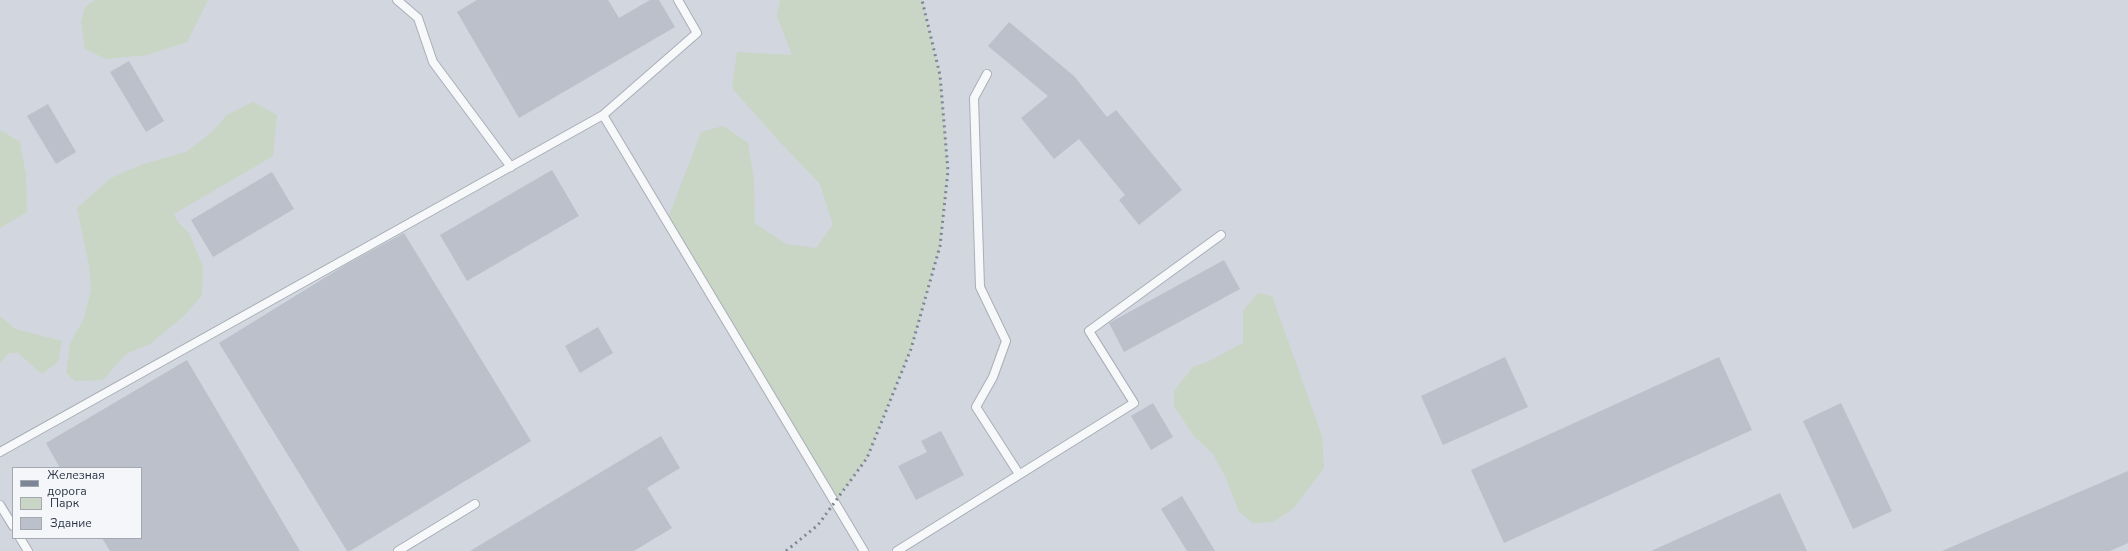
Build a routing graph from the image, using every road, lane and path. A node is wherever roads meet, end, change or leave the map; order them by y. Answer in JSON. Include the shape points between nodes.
{"nodes":[{"id":1,"x":397,"y":0,"type":"edge"},
{"id":2,"x":678,"y":0,"type":"edge"},
{"id":3,"x":987,"y":74,"type":"dead end"},
{"id":4,"x":603,"y":115,"type":"junction"},
{"id":5,"x":511,"y":167,"type":"junction"},
{"id":6,"x":1221,"y":235,"type":"dead end"},
{"id":7,"x":0,"y":452,"type":"edge"},
{"id":8,"x":1019,"y":474,"type":"junction"},
{"id":9,"x":475,"y":504,"type":"dead end"},
{"id":10,"x":0,"y":505,"type":"edge"},
{"id":11,"x":12,"y":524,"type":"edge"},
{"id":12,"x":21,"y":539,"type":"edge"},
{"id":13,"x":28,"y":551,"type":"edge"},
{"id":14,"x":398,"y":551,"type":"edge"},
{"id":15,"x":864,"y":551,"type":"edge"},
{"id":16,"x":897,"y":551,"type":"edge"}],
"edges":[{"from":1,"to":5,"type":"lane","via":[[418,18],[433,62]]},
{"from":2,"to":4,"type":"lane","via":[[697,32]]},
{"from":3,"to":8,"type":"lane","via":[[974,98],[980,287],[1006,341],[993,377],[976,407]]},
{"from":4,"to":5,"type":"lane"},
{"from":4,"to":15,"type":"lane"},
{"from":5,"to":7,"type":"lane"},
{"from":6,"to":8,"type":"lane","via":[[1089,331],[1134,403]]},
{"from":8,"to":16,"type":"lane"},
{"from":9,"to":14,"type":"lane"},
{"from":10,"to":11,"type":"lane"},
{"from":12,"to":13,"type":"lane"}]}
